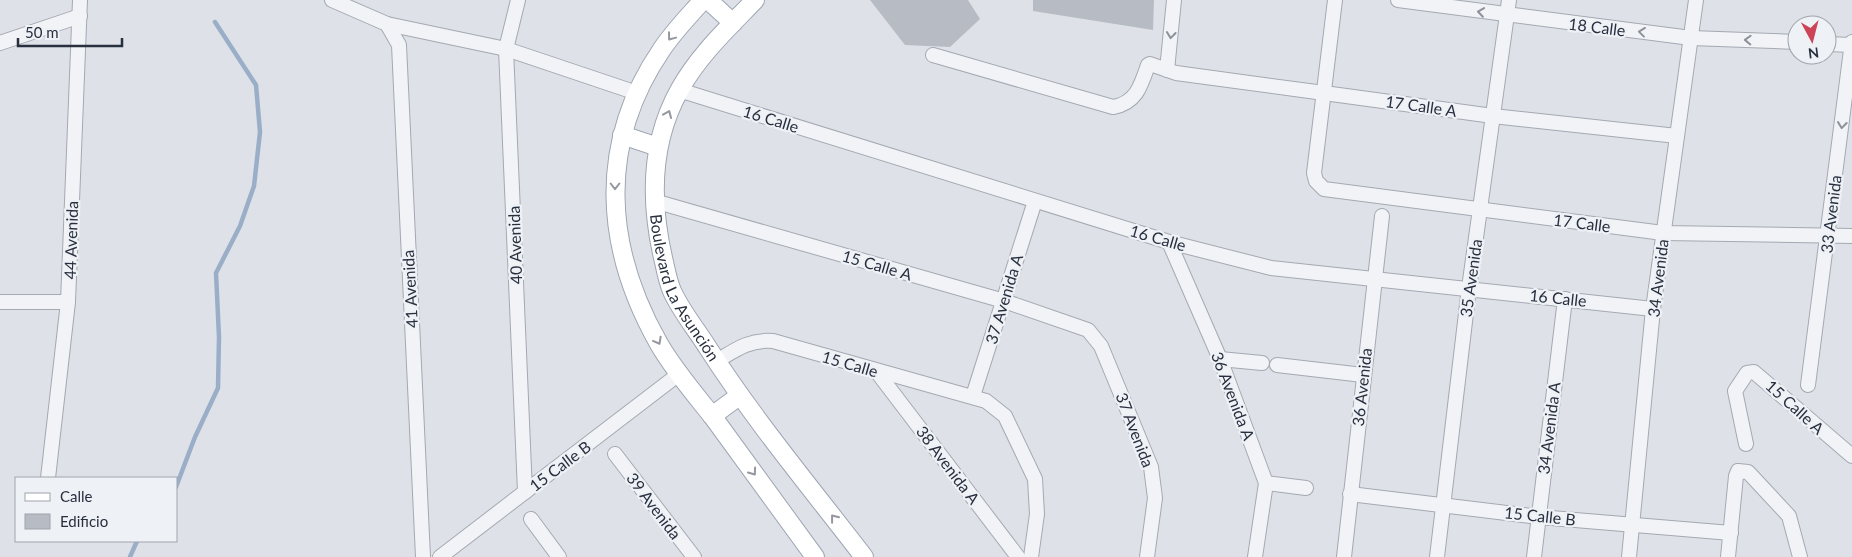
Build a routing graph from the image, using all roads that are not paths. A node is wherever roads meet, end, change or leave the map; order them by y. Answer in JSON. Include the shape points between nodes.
{"nodes":[{"id":1,"x":80,"y":0,"type":"edge"},
{"id":2,"x":332,"y":0,"type":"edge"},
{"id":3,"x":518,"y":0,"type":"edge"},
{"id":4,"x":704,"y":0,"type":"edge"},
{"id":5,"x":708,"y":0,"type":"edge"},
{"id":6,"x":755,"y":0,"type":"edge"},
{"id":7,"x":1174,"y":0,"type":"edge"},
{"id":8,"x":1335,"y":0,"type":"edge"},
{"id":9,"x":1398,"y":0,"type":"edge"},
{"id":10,"x":1509,"y":0,"type":"edge"},
{"id":11,"x":1696,"y":0,"type":"edge"},
{"id":12,"x":80,"y":16,"type":"junction"},
{"id":13,"x":1507,"y":16,"type":"junction"},
{"id":14,"x":733,"y":23,"type":"junction"},
{"id":15,"x":387,"y":24,"type":"junction"},
{"id":16,"x":1691,"y":38,"type":"junction"},
{"id":17,"x":1787,"y":42,"type":"edge"},
{"id":18,"x":0,"y":43,"type":"edge"},
{"id":19,"x":1837,"y":44,"type":"edge"},
{"id":20,"x":1852,"y":44,"type":"edge"},
{"id":21,"x":506,"y":49,"type":"junction"},
{"id":22,"x":933,"y":55,"type":"dead end"},
{"id":23,"x":1167,"y":70,"type":"junction"},
{"id":24,"x":679,"y":90,"type":"junction"},
{"id":25,"x":637,"y":93,"type":"junction"},
{"id":26,"x":1324,"y":93,"type":"junction"},
{"id":27,"x":1493,"y":116,"type":"junction"},
{"id":28,"x":622,"y":135,"type":"junction"},
{"id":29,"x":1677,"y":136,"type":"junction"},
{"id":30,"x":658,"y":147,"type":"junction"},
{"id":31,"x":654,"y":201,"type":"junction"},
{"id":32,"x":1035,"y":201,"type":"junction"},
{"id":33,"x":1480,"y":210,"type":"junction"},
{"id":34,"x":1382,"y":216,"type":"dead end"},
{"id":35,"x":1664,"y":233,"type":"junction"},
{"id":36,"x":1852,"y":236,"type":"edge"},
{"id":37,"x":1828,"y":237,"type":"junction"},
{"id":38,"x":1169,"y":242,"type":"junction"},
{"id":39,"x":1374,"y":278,"type":"junction"},
{"id":40,"x":1469,"y":288,"type":"junction"},
{"id":41,"x":1565,"y":299,"type":"junction"},
{"id":42,"x":1004,"y":300,"type":"junction"},
{"id":43,"x":0,"y":302,"type":"edge"},
{"id":44,"x":68,"y":302,"type":"junction"},
{"id":45,"x":1653,"y":309,"type":"junction"},
{"id":46,"x":1096,"y":338,"type":"joint"},
{"id":47,"x":1220,"y":358,"type":"junction"},
{"id":48,"x":717,"y":361,"type":"junction"},
{"id":49,"x":1262,"y":363,"type":"dead end"},
{"id":50,"x":1277,"y":365,"type":"dead end"},
{"id":51,"x":877,"y":372,"type":"junction"},
{"id":52,"x":679,"y":374,"type":"junction"},
{"id":53,"x":1363,"y":375,"type":"junction"},
{"id":54,"x":1808,"y":384,"type":"dead end"},
{"id":55,"x":739,"y":396,"type":"junction"},
{"id":56,"x":979,"y":399,"type":"junction"},
{"id":57,"x":712,"y":416,"type":"junction"},
{"id":58,"x":1746,"y":444,"type":"dead end"},
{"id":59,"x":615,"y":454,"type":"dead end"},
{"id":60,"x":1852,"y":456,"type":"edge"},
{"id":61,"x":48,"y":477,"type":"edge"},
{"id":62,"x":1266,"y":483,"type":"junction"},
{"id":63,"x":1306,"y":488,"type":"dead end"},
{"id":64,"x":525,"y":492,"type":"junction"},
{"id":65,"x":1350,"y":494,"type":"junction"},
{"id":66,"x":1442,"y":505,"type":"junction"},
{"id":67,"x":1539,"y":517,"type":"junction"},
{"id":68,"x":531,"y":519,"type":"dead end"},
{"id":69,"x":1632,"y":524,"type":"junction"},
{"id":70,"x":1731,"y":534,"type":"junction"},
{"id":71,"x":424,"y":557,"type":"edge"},
{"id":72,"x":440,"y":557,"type":"edge"},
{"id":73,"x":559,"y":557,"type":"edge"},
{"id":74,"x":694,"y":557,"type":"edge"},
{"id":75,"x":815,"y":557,"type":"edge"},
{"id":76,"x":864,"y":557,"type":"edge"},
{"id":77,"x":1018,"y":557,"type":"edge"},
{"id":78,"x":1032,"y":557,"type":"edge"},
{"id":79,"x":1147,"y":557,"type":"edge"},
{"id":80,"x":1255,"y":557,"type":"edge"},
{"id":81,"x":1344,"y":557,"type":"edge"},
{"id":82,"x":1437,"y":557,"type":"edge"},
{"id":83,"x":1534,"y":557,"type":"edge"},
{"id":84,"x":1629,"y":557,"type":"edge"},
{"id":85,"x":1728,"y":557,"type":"edge"},
{"id":86,"x":1800,"y":557,"type":"edge"}],
"edges":[{"from":1,"to":12,"type":"street","name":"44 Avenida"},
{"from":2,"to":15,"type":"street"},
{"from":3,"to":21,"type":"street","name":"40 Avenida"},
{"from":4,"to":25,"type":"main road","one_way":true,"via":[[661,50]]},
{"from":5,"to":14,"type":"main road"},
{"from":6,"to":14,"type":"main road","name":"Boulevard La Asunción"},
{"from":7,"to":23,"type":"street","one_way":true},
{"from":8,"to":26,"type":"street"},
{"from":13,"to":9,"type":"street","name":"18 Calle","one_way":true},
{"from":10,"to":13,"type":"street","name":"35 Avenida"},
{"from":11,"to":16,"type":"street","name":"34 Avenida"},
{"from":12,"to":18,"type":"street"},
{"from":12,"to":44,"type":"street","name":"44 Avenida"},
{"from":16,"to":13,"type":"street","name":"18 Calle","one_way":true},
{"from":13,"to":27,"type":"street","name":"35 Avenida"},
{"from":14,"to":24,"type":"main road","name":"Boulevard La Asunción","via":[[699,60]]},
{"from":15,"to":21,"type":"street"},
{"from":15,"to":71,"type":"street","name":"41 Avenida","via":[[399,45]]},
{"from":17,"to":16,"type":"street","name":"18 Calle","one_way":true},
{"from":16,"to":29,"type":"street","name":"34 Avenida"},
{"from":19,"to":20,"type":"street"},
{"from":20,"to":37,"type":"street","name":"33 Avenida","one_way":true},
{"from":21,"to":25,"type":"street"},
{"from":21,"to":64,"type":"street","name":"40 Avenida"},
{"from":22,"to":23,"type":"street","name":"17 Calle A","via":[[1113,107],[1132,101],[1148,66],[1156,65]]},
{"from":23,"to":26,"type":"street","name":"17 Calle A"},
{"from":30,"to":24,"type":"main road","name":"Boulevard La Asunción","one_way":true},
{"from":24,"to":32,"type":"street","name":"16 Calle"},
{"from":25,"to":28,"type":"main road"},
{"from":26,"to":27,"type":"street","name":"17 Calle A"},
{"from":26,"to":33,"type":"street","name":"17 Calle","via":[[1314,173],[1316,182],[1324,189]]},
{"from":27,"to":29,"type":"street","name":"17 Calle A"},
{"from":27,"to":33,"type":"street","name":"35 Avenida"},
{"from":28,"to":30,"type":"main road"},
{"from":28,"to":52,"type":"main road","one_way":true,"via":[[615,173],[615,220],[624,264],[639,305]]},
{"from":29,"to":35,"type":"street","name":"34 Avenida"},
{"from":30,"to":31,"type":"main road","name":"Boulevard La Asunción"},
{"from":31,"to":42,"type":"street","name":"15 Calle A"},
{"from":31,"to":48,"type":"main road","name":"Boulevard La Asunción","via":[[660,248],[671,290]]},
{"from":32,"to":38,"type":"street","name":"16 Calle"},
{"from":32,"to":42,"type":"street","name":"37 Avenida A"},
{"from":33,"to":35,"type":"street","name":"17 Calle"},
{"from":33,"to":40,"type":"street","name":"35 Avenida"},
{"from":34,"to":39,"type":"street","name":"36 Avenida"},
{"from":35,"to":37,"type":"street","name":"17 Calle"},
{"from":35,"to":45,"type":"street","name":"34 Avenida"},
{"from":36,"to":37,"type":"street","name":"17 Calle"},
{"from":37,"to":54,"type":"street","name":"33 Avenida"},
{"from":38,"to":39,"type":"street","name":"16 Calle","via":[[1271,268]]},
{"from":38,"to":47,"type":"street","name":"36 Avenida A"},
{"from":39,"to":40,"type":"street","name":"16 Calle"},
{"from":39,"to":53,"type":"street","name":"36 Avenida"},
{"from":40,"to":41,"type":"street","name":"16 Calle"},
{"from":40,"to":66,"type":"street","name":"35 Avenida"},
{"from":41,"to":45,"type":"street","name":"16 Calle"},
{"from":41,"to":67,"type":"street","name":"34 Avenida A"},
{"from":42,"to":46,"type":"street","name":"15 Calle A","via":[[1088,330]]},
{"from":42,"to":56,"type":"street","name":"37 Avenida A"},
{"from":43,"to":44,"type":"street"},
{"from":44,"to":61,"type":"street","name":"44 Avenida"},
{"from":45,"to":69,"type":"street","name":"34 Avenida"},
{"from":46,"to":79,"type":"street","name":"37 Avenida","via":[[1151,467],[1154,498]]},
{"from":47,"to":49,"type":"street"},
{"from":47,"to":62,"type":"street","name":"36 Avenida A"},
{"from":48,"to":51,"type":"street","name":"15 Calle","via":[[746,344],[764,340]]},
{"from":48,"to":55,"type":"main road","name":"Boulevard La Asunción"},
{"from":50,"to":53,"type":"street"},
{"from":51,"to":56,"type":"street","name":"15 Calle"},
{"from":51,"to":77,"type":"street","name":"38 Avenida A"},
{"from":52,"to":57,"type":"main road"},
{"from":52,"to":64,"type":"street","name":"15 Calle B"},
{"from":53,"to":65,"type":"street","name":"36 Avenida"},
{"from":55,"to":57,"type":"main road"},
{"from":76,"to":55,"type":"main road","name":"Boulevard La Asunción","one_way":true},
{"from":56,"to":78,"type":"street","via":[[1005,416],[1035,479],[1037,514]]},
{"from":57,"to":75,"type":"main road","one_way":true},
{"from":58,"to":60,"type":"street","name":"15 Calle A","via":[[1735,391],[1747,373],[1754,372]]},
{"from":59,"to":74,"type":"street","name":"39 Avenida"},
{"from":62,"to":63,"type":"street"},
{"from":62,"to":80,"type":"street","name":"36 Avenida A"},
{"from":64,"to":72,"type":"street","name":"15 Calle B"},
{"from":65,"to":66,"type":"street","name":"15 Calle B"},
{"from":65,"to":81,"type":"street","name":"36 Avenida"},
{"from":66,"to":67,"type":"street","name":"15 Calle B"},
{"from":66,"to":82,"type":"street","name":"35 Avenida"},
{"from":67,"to":69,"type":"street","name":"15 Calle B"},
{"from":67,"to":83,"type":"street","name":"34 Avenida A"},
{"from":68,"to":73,"type":"street"},
{"from":69,"to":70,"type":"street","name":"15 Calle B"},
{"from":69,"to":84,"type":"street","name":"34 Avenida"},
{"from":70,"to":85,"type":"street"},
{"from":70,"to":86,"type":"street","via":[[1736,476],[1738,471],[1748,472],[1789,516]]}]}
